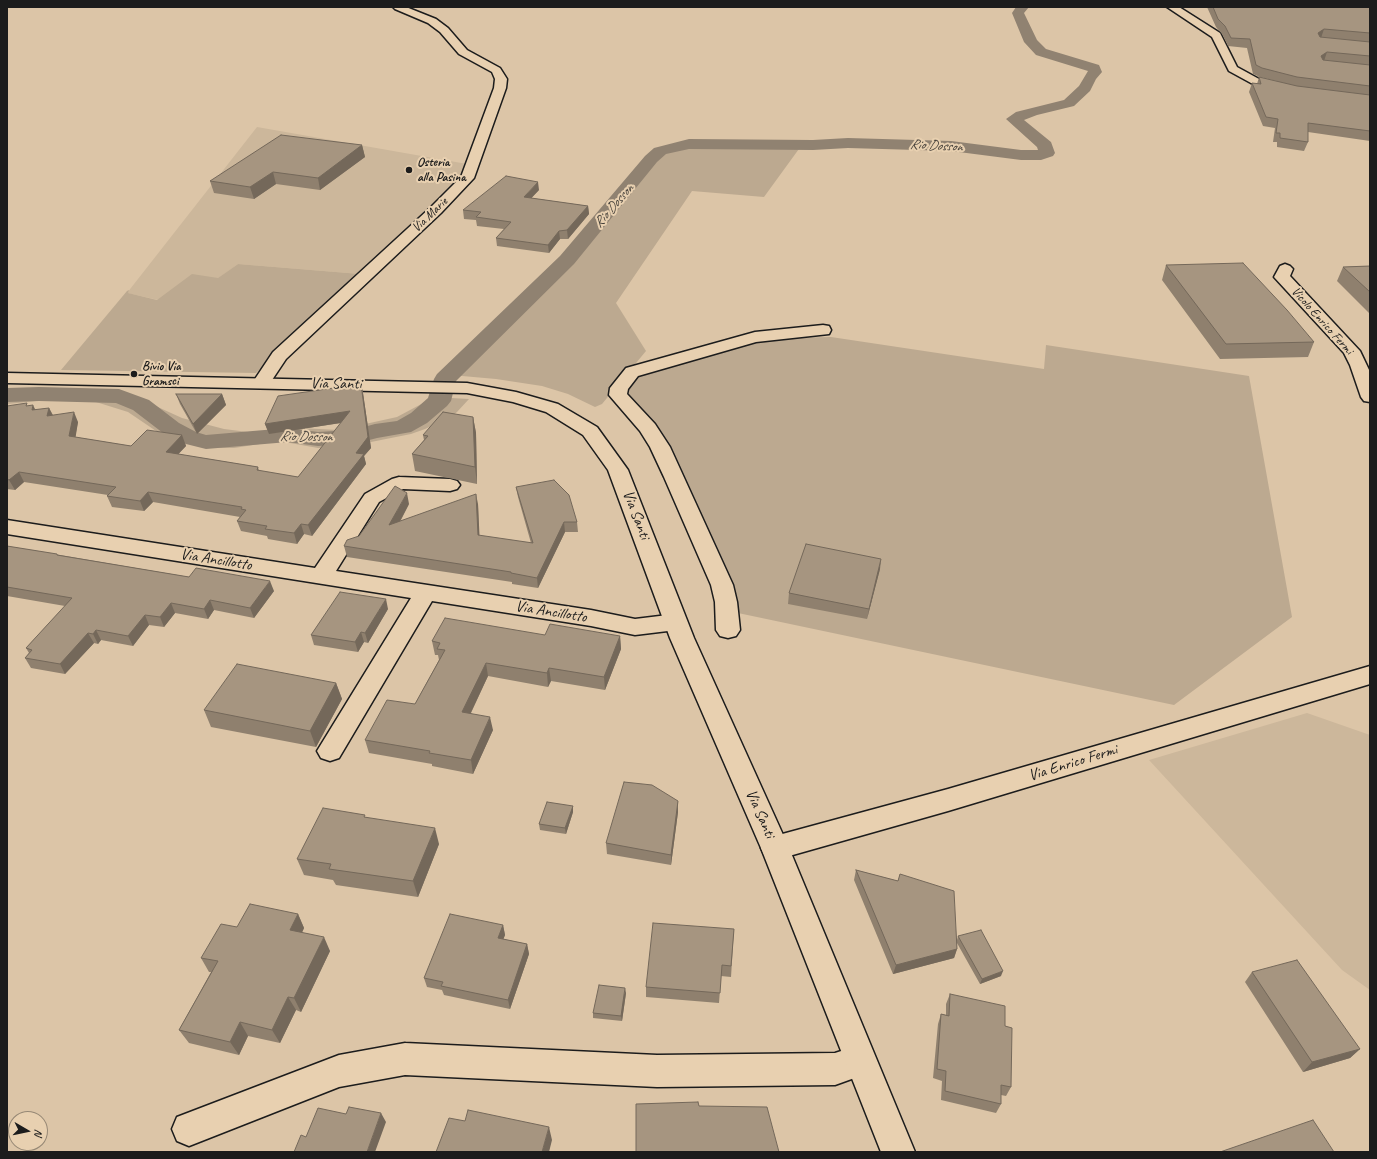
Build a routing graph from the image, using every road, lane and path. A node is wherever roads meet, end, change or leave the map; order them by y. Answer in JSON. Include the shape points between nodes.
{"nodes":[{"id":1,"x":398,"y":7,"type":"edge"},
{"id":2,"x":1172,"y":7,"type":"edge"},
{"id":3,"x":1294,"y":90,"type":"edge"},
{"id":4,"x":1285,"y":269,"type":"dead end"},
{"id":5,"x":823,"y":330,"type":"dead end"},
{"id":6,"x":7,"y":378,"type":"edge"},
{"id":7,"x":262,"y":382,"type":"junction"},
{"id":8,"x":1370,"y":397,"type":"edge"},
{"id":9,"x":450,"y":485,"type":"dead end"},
{"id":10,"x":7,"y":528,"type":"edge"},
{"id":11,"x":321,"y":576,"type":"junction"},
{"id":12,"x":425,"y":592,"type":"junction"},
{"id":13,"x":676,"y":622,"type":"junction"},
{"id":14,"x":728,"y":630,"type":"dead end"},
{"id":15,"x":1370,"y":675,"type":"edge"},
{"id":16,"x":330,"y":751,"type":"dead end"},
{"id":17,"x":775,"y":848,"type":"junction"},
{"id":18,"x":860,"y":1061,"type":"junction"},
{"id":19,"x":189,"y":1129,"type":"dead end"},
{"id":20,"x":898,"y":1152,"type":"edge"}],
"edges":[{"from":1,"to":7,"type":"street","name":"Via Marie","via":[[432,21],[444,30],[463,52],[496,70],[501,80],[497,96],[467,178],[279,356]]},
{"from":2,"to":3,"type":"street","via":[[1216,36],[1233,69],[1255,81]]},
{"from":4,"to":8,"type":"street","name":"Vicolo Enrico Fermi","via":[[1282,277],[1351,351],[1359,365]]},
{"from":5,"to":14,"type":"street","via":[[755,337],[632,372],[619,388],[618,395],[648,428],[674,477],[722,585]]},
{"from":6,"to":7,"type":"street","name":"Via Santi"},
{"from":7,"to":13,"type":"street","name":"Via Santi","via":[[467,388],[516,397],[552,408],[590,431],[618,470]]},
{"from":9,"to":11,"type":"street","via":[[399,483],[372,498]]},
{"from":10,"to":11,"type":"street","name":"Via Ancillotto"},
{"from":11,"to":12,"type":"street","name":"Via Ancillotto"},
{"from":12,"to":13,"type":"street","name":"Via Ancillotto","via":[[635,627]]},
{"from":12,"to":16,"type":"street"},
{"from":13,"to":17,"type":"street","name":"Via Santi"},
{"from":15,"to":17,"type":"street","name":"Via Enrico Fermi","via":[[948,800]]},
{"from":17,"to":18,"type":"street","name":"Via Santi"},
{"from":18,"to":19,"type":"street","via":[[835,1069],[658,1071],[405,1059],[339,1071]]},
{"from":18,"to":20,"type":"street","name":"Via Santi"}]}
